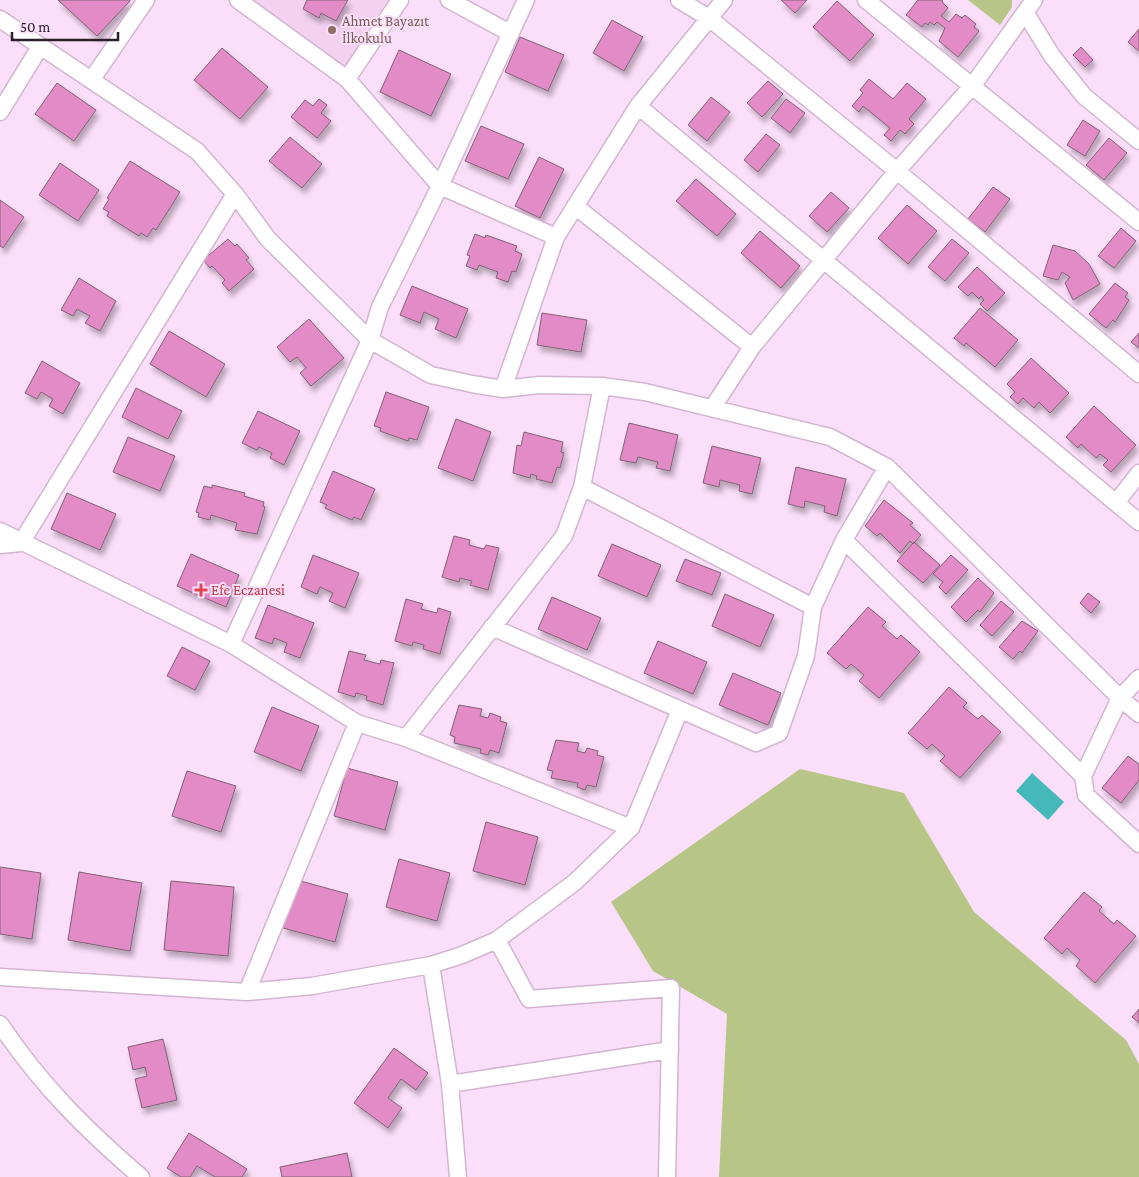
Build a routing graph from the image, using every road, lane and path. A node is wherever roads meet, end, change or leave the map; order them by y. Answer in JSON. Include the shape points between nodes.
{"nodes":[{"id":1,"x":146,"y":0,"type":"edge"},
{"id":2,"x":238,"y":0,"type":"edge"},
{"id":3,"x":400,"y":0,"type":"edge"},
{"id":4,"x":449,"y":0,"type":"edge"},
{"id":5,"x":526,"y":0,"type":"edge"},
{"id":6,"x":680,"y":0,"type":"edge"},
{"id":7,"x":724,"y":0,"type":"edge"},
{"id":8,"x":866,"y":0,"type":"edge"},
{"id":9,"x":1030,"y":6,"type":"edge"},
{"id":10,"x":709,"y":18,"type":"junction"},
{"id":11,"x":0,"y":19,"type":"edge"},
{"id":12,"x":510,"y":33,"type":"junction"},
{"id":13,"x":40,"y":47,"type":"junction"},
{"id":14,"x":92,"y":79,"type":"junction"},
{"id":15,"x":347,"y":79,"type":"junction"},
{"id":16,"x":973,"y":85,"type":"junction"},
{"id":17,"x":638,"y":106,"type":"junction"},
{"id":18,"x":0,"y":112,"type":"edge"},
{"id":19,"x":1139,"y":141,"type":"edge"},
{"id":20,"x":897,"y":171,"type":"junction"},
{"id":21,"x":440,"y":186,"type":"junction"},
{"id":22,"x":235,"y":194,"type":"junction"},
{"id":23,"x":575,"y":206,"type":"junction"},
{"id":24,"x":1139,"y":222,"type":"edge"},
{"id":25,"x":556,"y":237,"type":"junction"},
{"id":26,"x":823,"y":261,"type":"junction"},
{"id":27,"x":370,"y":340,"type":"junction"},
{"id":28,"x":752,"y":347,"type":"junction"},
{"id":29,"x":1139,"y":374,"type":"edge"},
{"id":30,"x":602,"y":386,"type":"junction"},
{"id":31,"x":504,"y":389,"type":"junction"},
{"id":32,"x":713,"y":407,"type":"junction"},
{"id":33,"x":887,"y":467,"type":"junction"},
{"id":34,"x":1139,"y":473,"type":"edge"},
{"id":35,"x":582,"y":487,"type":"junction"},
{"id":36,"x":1116,"y":503,"type":"junction"},
{"id":37,"x":1139,"y":522,"type":"edge"},
{"id":38,"x":0,"y":531,"type":"edge"},
{"id":39,"x":844,"y":540,"type":"junction"},
{"id":40,"x":21,"y":543,"type":"junction"},
{"id":41,"x":0,"y":545,"type":"edge"},
{"id":42,"x":813,"y":607,"type":"junction"},
{"id":43,"x":492,"y":627,"type":"junction"},
{"id":44,"x":231,"y":644,"type":"junction"},
{"id":45,"x":1139,"y":678,"type":"edge"},
{"id":46,"x":1120,"y":698,"type":"junction"},
{"id":47,"x":680,"y":710,"type":"junction"},
{"id":48,"x":1139,"y":714,"type":"edge"},
{"id":49,"x":357,"y":723,"type":"junction"},
{"id":50,"x":406,"y":738,"type":"junction"},
{"id":51,"x":1083,"y":776,"type":"junction"},
{"id":52,"x":631,"y":828,"type":"junction"},
{"id":53,"x":1139,"y":844,"type":"edge"},
{"id":54,"x":497,"y":940,"type":"junction"},
{"id":55,"x":431,"y":965,"type":"junction"},
{"id":56,"x":0,"y":977,"type":"edge"},
{"id":57,"x":248,"y":992,"type":"junction"},
{"id":58,"x":0,"y":1024,"type":"edge"},
{"id":59,"x":670,"y":1050,"type":"junction"},
{"id":60,"x":450,"y":1084,"type":"junction"},
{"id":61,"x":141,"y":1177,"type":"edge"},
{"id":62,"x":458,"y":1177,"type":"edge"},
{"id":63,"x":667,"y":1177,"type":"edge"}],
"edges":[{"from":1,"to":14,"type":"street"},
{"from":2,"to":15,"type":"street"},
{"from":3,"to":15,"type":"street"},
{"from":4,"to":12,"type":"street"},
{"from":5,"to":12,"type":"street"},
{"from":6,"to":10,"type":"street"},
{"from":7,"to":10,"type":"street"},
{"from":8,"to":16,"type":"street"},
{"from":9,"to":16,"type":"street"},
{"from":9,"to":19,"type":"street","via":[[1052,56],[1084,96]]},
{"from":10,"to":17,"type":"street"},
{"from":10,"to":20,"type":"street"},
{"from":11,"to":13,"type":"street"},
{"from":12,"to":21,"type":"street"},
{"from":13,"to":14,"type":"street"},
{"from":13,"to":18,"type":"street"},
{"from":14,"to":22,"type":"street","via":[[197,151]]},
{"from":15,"to":21,"type":"street"},
{"from":16,"to":20,"type":"street"},
{"from":16,"to":24,"type":"street"},
{"from":17,"to":23,"type":"street"},
{"from":17,"to":26,"type":"street"},
{"from":20,"to":26,"type":"street"},
{"from":20,"to":29,"type":"street"},
{"from":21,"to":25,"type":"street"},
{"from":21,"to":27,"type":"street","via":[[380,307]]},
{"from":22,"to":27,"type":"street","via":[[268,239]]},
{"from":22,"to":40,"type":"street"},
{"from":23,"to":25,"type":"street"},
{"from":23,"to":28,"type":"street"},
{"from":25,"to":31,"type":"street"},
{"from":26,"to":28,"type":"street"},
{"from":26,"to":36,"type":"street"},
{"from":27,"to":31,"type":"street","via":[[431,375]]},
{"from":27,"to":44,"type":"street"},
{"from":28,"to":32,"type":"street"},
{"from":30,"to":31,"type":"street","via":[[539,385]]},
{"from":30,"to":32,"type":"street"},
{"from":30,"to":35,"type":"street"},
{"from":32,"to":33,"type":"street","via":[[830,437]]},
{"from":33,"to":39,"type":"street"},
{"from":33,"to":46,"type":"street"},
{"from":34,"to":36,"type":"street"},
{"from":35,"to":42,"type":"street"},
{"from":35,"to":43,"type":"street","via":[[564,536]]},
{"from":36,"to":37,"type":"street"},
{"from":38,"to":40,"type":"street"},
{"from":39,"to":42,"type":"street"},
{"from":39,"to":51,"type":"street"},
{"from":40,"to":41,"type":"street"},
{"from":40,"to":44,"type":"street"},
{"from":42,"to":47,"type":"street","via":[[806,656],[779,733],[756,744]]},
{"from":43,"to":47,"type":"street"},
{"from":43,"to":50,"type":"street"},
{"from":44,"to":49,"type":"street"},
{"from":45,"to":46,"type":"street"},
{"from":46,"to":48,"type":"street"},
{"from":46,"to":51,"type":"street"},
{"from":47,"to":52,"type":"street"},
{"from":49,"to":50,"type":"street"},
{"from":49,"to":57,"type":"street"},
{"from":50,"to":52,"type":"street"},
{"from":51,"to":53,"type":"street","via":[[1086,795]]},
{"from":52,"to":54,"type":"street","via":[[575,882]]},
{"from":54,"to":55,"type":"street"},
{"from":54,"to":59,"type":"street","via":[[529,999],[671,988]]},
{"from":55,"to":57,"type":"street","via":[[312,986]]},
{"from":55,"to":60,"type":"street"},
{"from":56,"to":57,"type":"street"},
{"from":58,"to":61,"type":"street","via":[[25,1061],[88,1131]]},
{"from":59,"to":60,"type":"street"},
{"from":59,"to":63,"type":"street"},
{"from":60,"to":62,"type":"street"}]}
